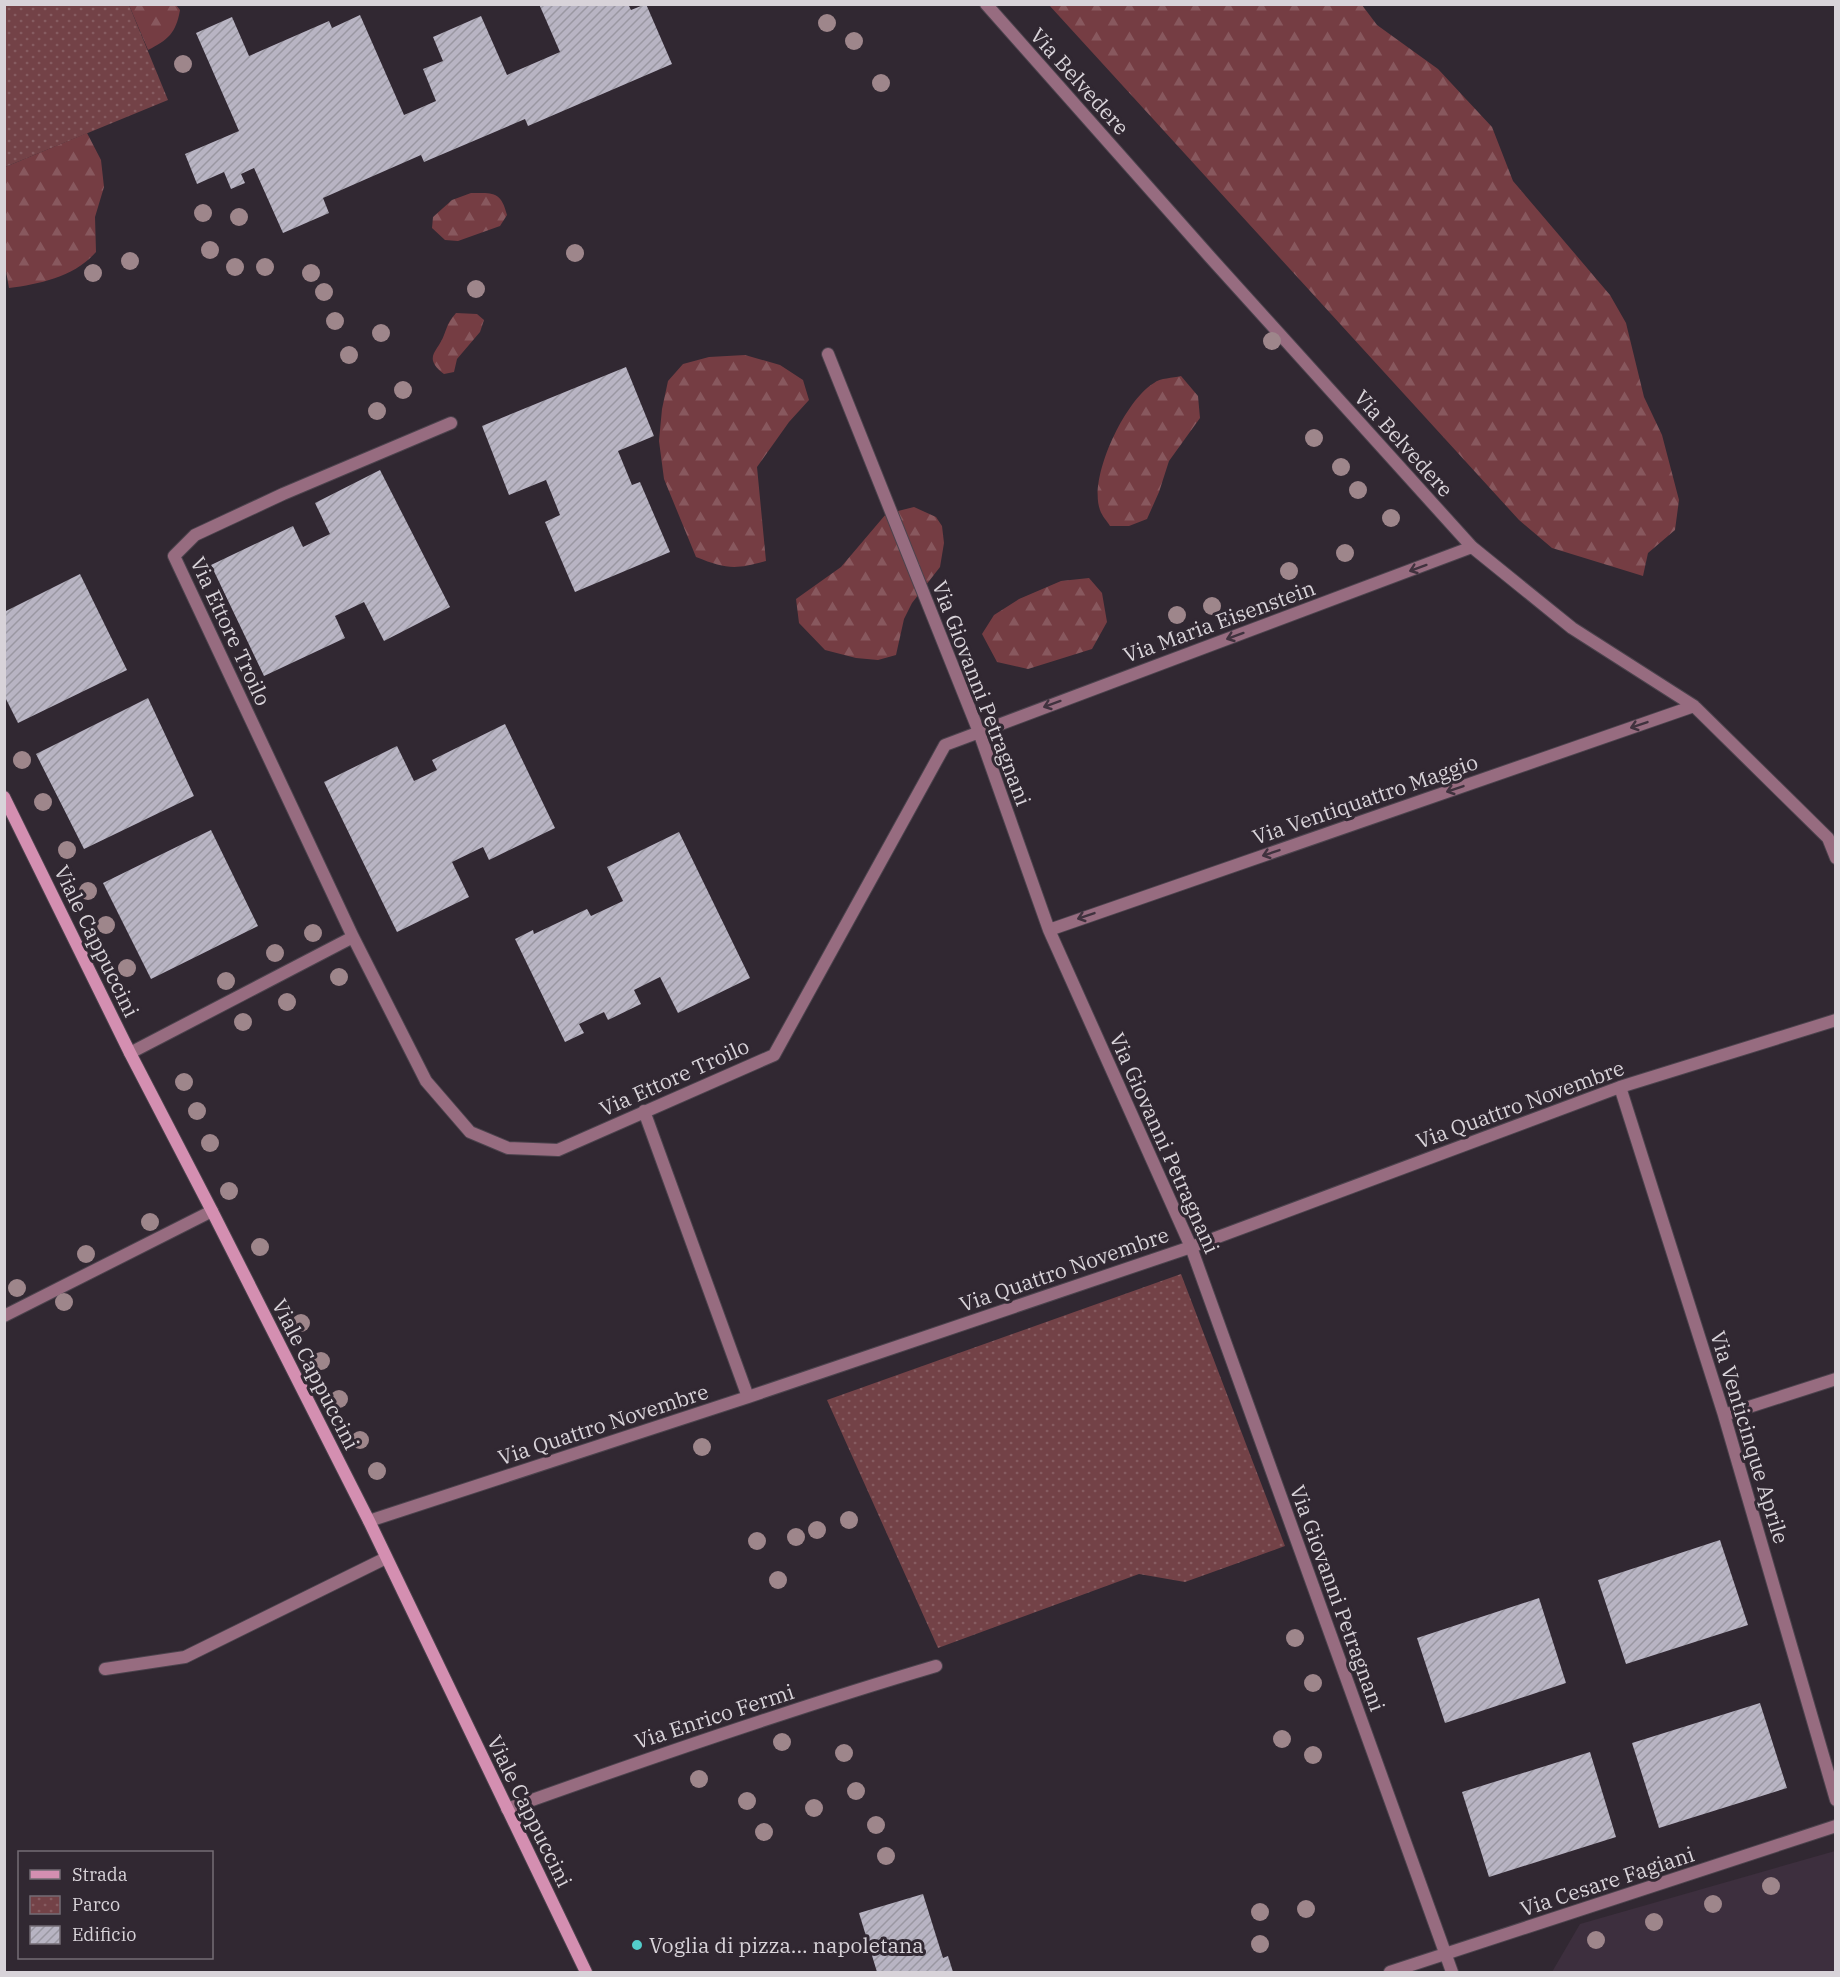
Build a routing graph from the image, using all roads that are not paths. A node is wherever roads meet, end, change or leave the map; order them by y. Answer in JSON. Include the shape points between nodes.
{"nodes":[{"id":1,"x":986,"y":4,"type":"edge"},
{"id":2,"x":828,"y":354,"type":"dead end"},
{"id":3,"x":451,"y":423,"type":"dead end"},
{"id":4,"x":1472,"y":547,"type":"junction"},
{"id":5,"x":1694,"y":706,"type":"junction"},
{"id":6,"x":979,"y":732,"type":"junction"},
{"id":7,"x":4,"y":797,"type":"edge"},
{"id":8,"x":1836,"y":858,"type":"edge"},
{"id":9,"x":1049,"y":930,"type":"junction"},
{"id":10,"x":353,"y":937,"type":"junction"},
{"id":11,"x":1836,"y":1020,"type":"edge"},
{"id":12,"x":130,"y":1053,"type":"junction"},
{"id":13,"x":1620,"y":1087,"type":"junction"},
{"id":14,"x":644,"y":1111,"type":"junction"},
{"id":15,"x":212,"y":1211,"type":"junction"},
{"id":16,"x":1191,"y":1247,"type":"junction"},
{"id":17,"x":4,"y":1316,"type":"edge"},
{"id":18,"x":1836,"y":1379,"type":"edge"},
{"id":19,"x":748,"y":1397,"type":"junction"},
{"id":20,"x":1724,"y":1415,"type":"junction"},
{"id":21,"x":369,"y":1521,"type":"junction"},
{"id":22,"x":386,"y":1558,"type":"junction"},
{"id":23,"x":936,"y":1666,"type":"dead end"},
{"id":24,"x":105,"y":1669,"type":"dead end"},
{"id":25,"x":1836,"y":1800,"type":"edge"},
{"id":26,"x":507,"y":1809,"type":"junction"},
{"id":27,"x":1836,"y":1826,"type":"edge"},
{"id":28,"x":1446,"y":1954,"type":"junction"},
{"id":29,"x":586,"y":1972,"type":"edge"},
{"id":30,"x":1390,"y":1972,"type":"edge"},
{"id":31,"x":1452,"y":1972,"type":"edge"}],
"edges":[{"from":1,"to":4,"type":"street","name":"Via Belvedere"},
{"from":2,"to":6,"type":"street","name":"Via Giovanni Petragnani"},
{"from":3,"to":10,"type":"street","name":"Via Ettore Troilo","via":[[195,535],[174,556]]},
{"from":4,"to":5,"type":"street","name":"Via Belvedere","via":[[1572,628]]},
{"from":4,"to":6,"type":"street","name":"Via Maria Eisenstein","one_way":true},
{"from":5,"to":8,"type":"street","name":"Via Belvedere","via":[[1828,838]]},
{"from":5,"to":9,"type":"street","name":"Via Ventiquattro Maggio","one_way":true},
{"from":6,"to":9,"type":"street","name":"Via Giovanni Petragnani"},
{"from":6,"to":14,"type":"street","name":"Via Ettore Troilo","via":[[945,745],[774,1055]]},
{"from":7,"to":12,"type":"street","name":"Viale Cappuccini"},
{"from":9,"to":16,"type":"street","name":"Via Giovanni Petragnani"},
{"from":10,"to":12,"type":"street"},
{"from":10,"to":14,"type":"street","name":"Via Ettore Troilo","via":[[426,1081],[470,1132],[508,1148],[558,1150]]},
{"from":11,"to":13,"type":"street","name":"Via Quattro Novembre"},
{"from":12,"to":15,"type":"street","name":"Viale Cappuccini"},
{"from":13,"to":16,"type":"street","name":"Via Quattro Novembre"},
{"from":13,"to":20,"type":"street","name":"Via Venticinque Aprile"},
{"from":14,"to":19,"type":"street"},
{"from":15,"to":17,"type":"street"},
{"from":15,"to":21,"type":"street","name":"Viale Cappuccini"},
{"from":16,"to":19,"type":"street","name":"Via Quattro Novembre"},
{"from":16,"to":28,"type":"street","name":"Via Giovanni Petragnani"},
{"from":18,"to":20,"type":"street"},
{"from":19,"to":21,"type":"street","name":"Via Quattro Novembre"},
{"from":20,"to":25,"type":"street","name":"Via Venticinque Aprile"},
{"from":21,"to":22,"type":"street","name":"Viale Cappuccini"},
{"from":22,"to":24,"type":"street","via":[[185,1657]]},
{"from":22,"to":26,"type":"street","name":"Viale Cappuccini"},
{"from":23,"to":26,"type":"street","name":"Via Enrico Fermi","via":[[840,1694]]},
{"from":26,"to":29,"type":"street","name":"Viale Cappuccini"},
{"from":27,"to":28,"type":"street","name":"Via Cesare Fagiani"},
{"from":28,"to":30,"type":"street","name":"Via Cesare Fagiani"},
{"from":28,"to":31,"type":"street","name":"Via Giovanni Petragnani"}]}
